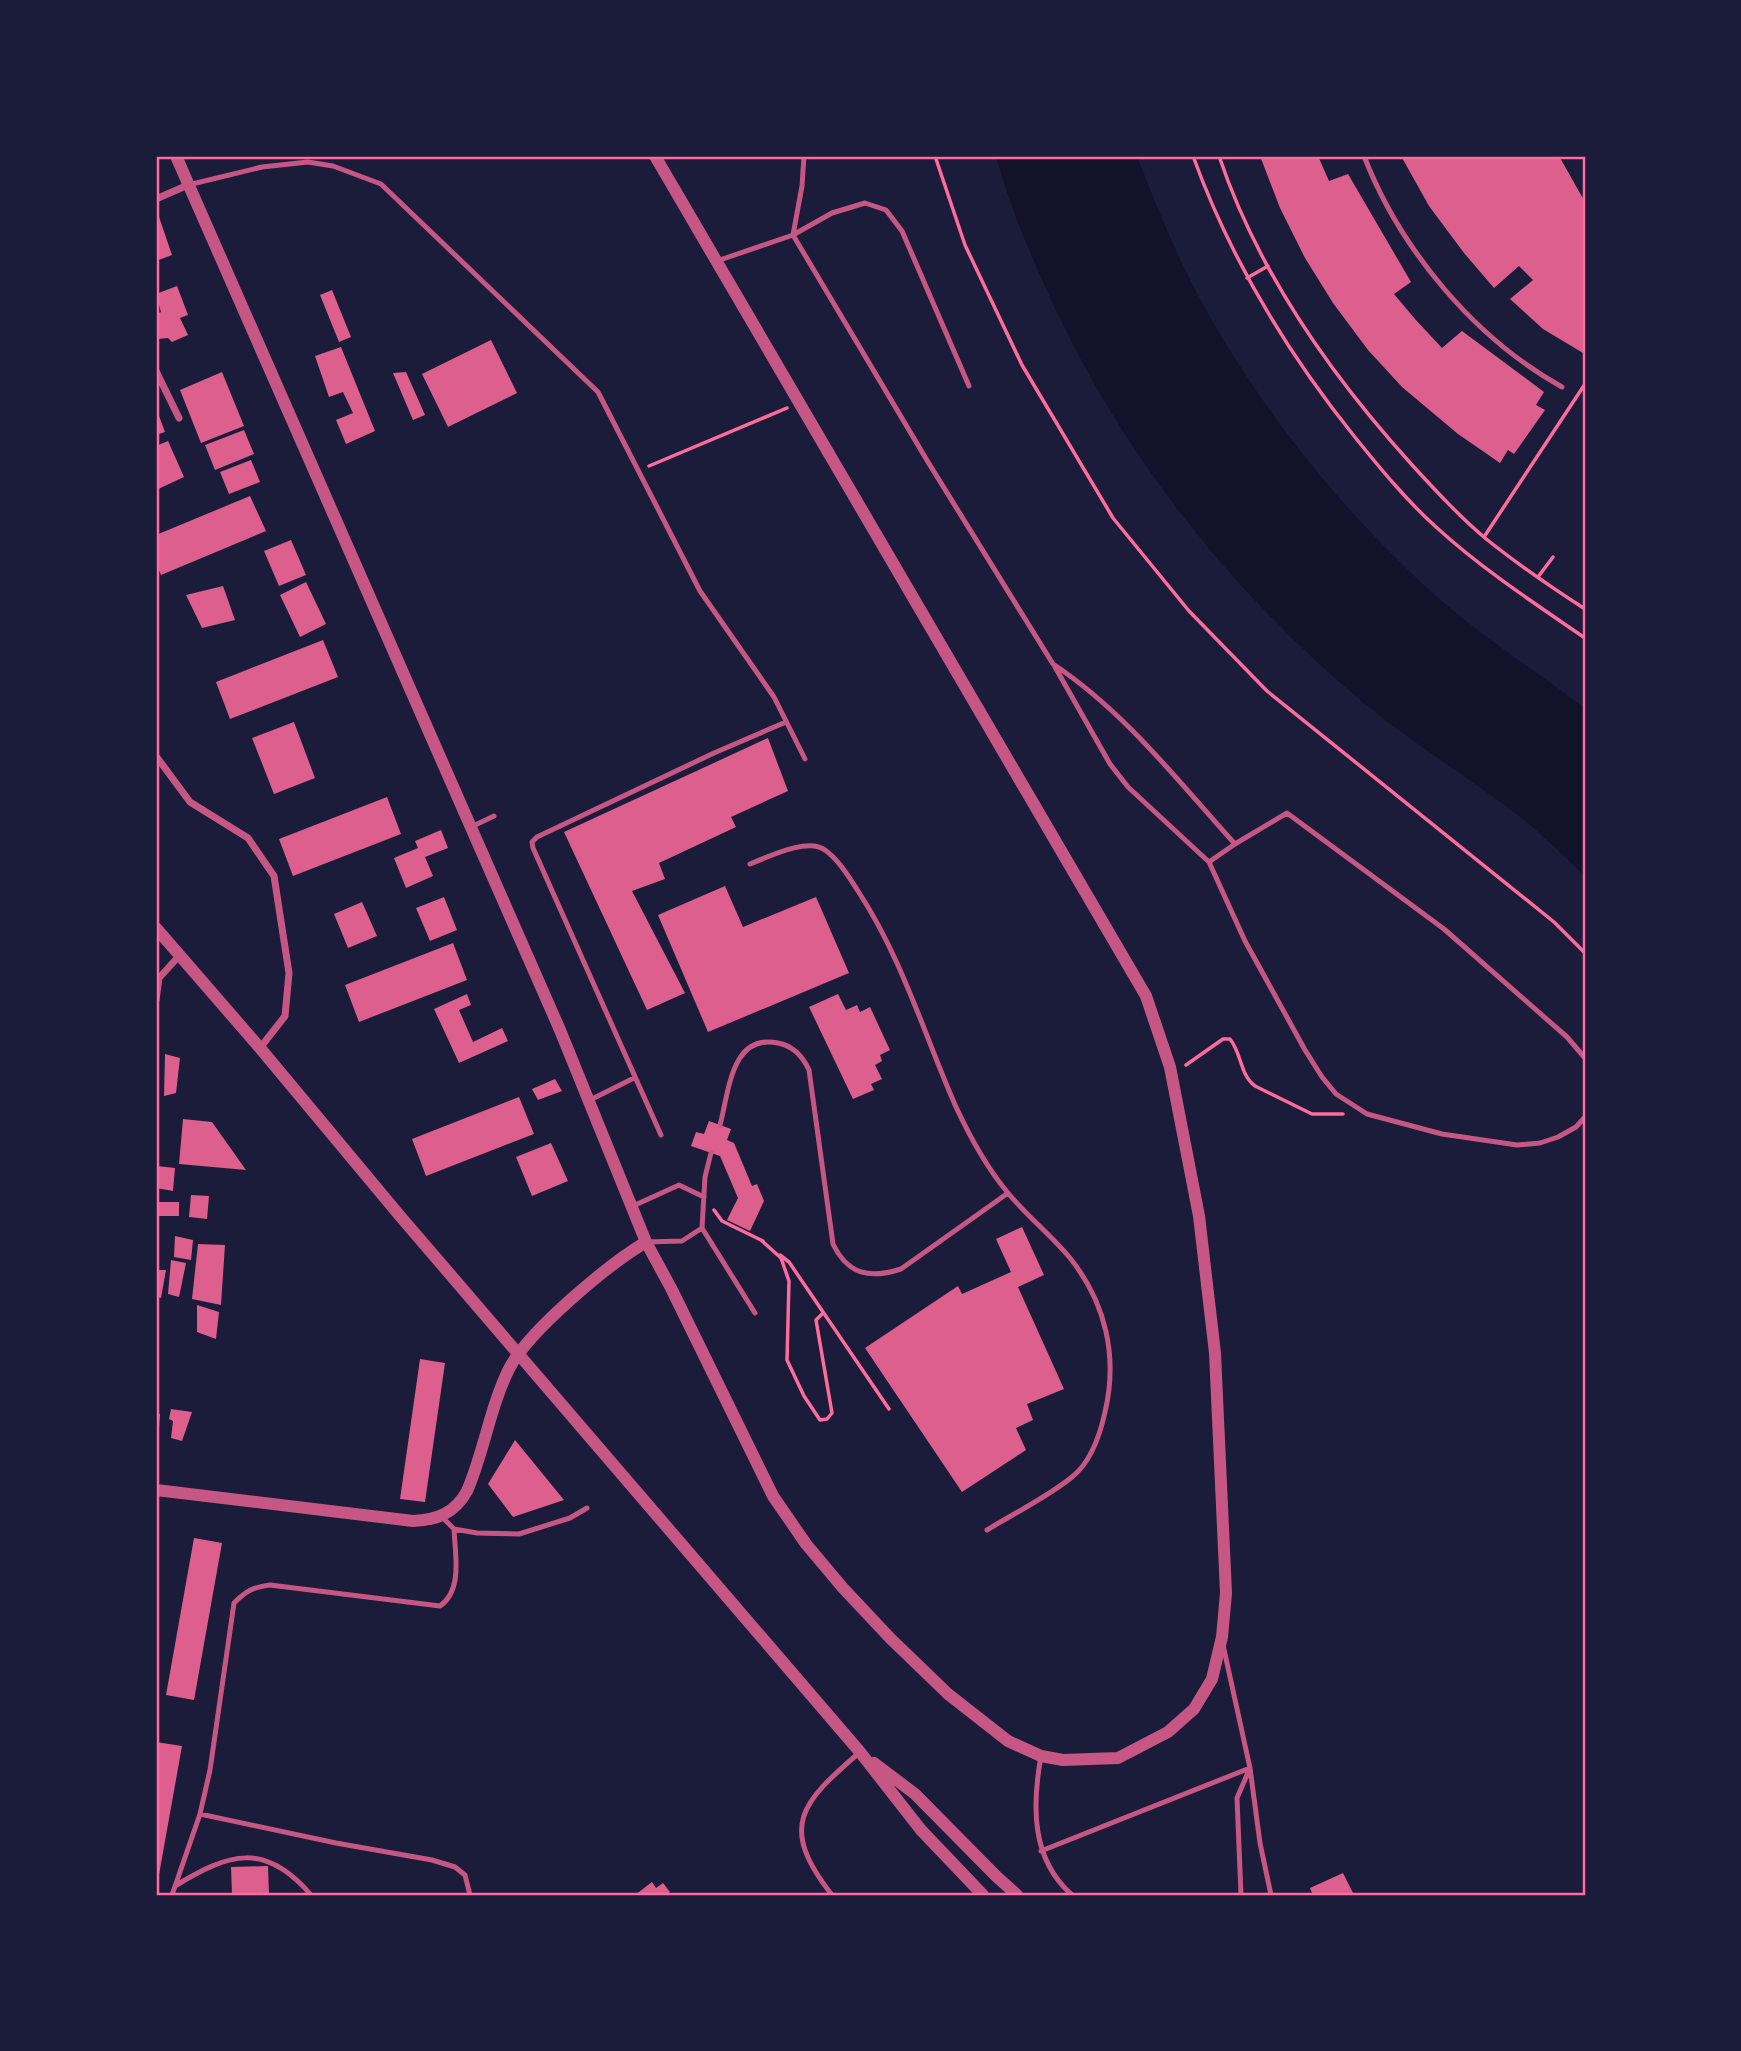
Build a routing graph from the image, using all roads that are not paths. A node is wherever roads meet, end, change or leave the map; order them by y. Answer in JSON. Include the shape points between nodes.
{"nodes":[{"id":1,"x":176,"y":156,"type":"edge"},
{"id":2,"x":655,"y":156,"type":"edge"},
{"id":3,"x":804,"y":156,"type":"edge"},
{"id":4,"x":1364,"y":156,"type":"edge"},
{"id":5,"x":188,"y":185,"type":"junction"},
{"id":6,"x":156,"y":199,"type":"edge"},
{"id":7,"x":793,"y":235,"type":"junction"},
{"id":8,"x":717,"y":261,"type":"junction"},
{"id":9,"x":156,"y":371,"type":"edge"},
{"id":10,"x":969,"y":386,"type":"dead end"},
{"id":11,"x":1562,"y":387,"type":"dead end"},
{"id":12,"x":179,"y":418,"type":"dead end"},
{"id":13,"x":1054,"y":664,"type":"junction"},
{"id":14,"x":786,"y":722,"type":"junction"},
{"id":15,"x":156,"y":756,"type":"edge"},
{"id":16,"x":805,"y":759,"type":"dead end"},
{"id":17,"x":494,"y":816,"type":"dead end"},
{"id":18,"x":471,"y":827,"type":"junction"},
{"id":19,"x":1235,"y":844,"type":"junction"},
{"id":20,"x":1209,"y":862,"type":"junction"},
{"id":21,"x":750,"y":864,"type":"dead end"},
{"id":22,"x":156,"y":928,"type":"edge"},
{"id":23,"x":179,"y":956,"type":"junction"},
{"id":24,"x":156,"y":1000,"type":"edge"},
{"id":25,"x":260,"y":1048,"type":"junction"},
{"id":26,"x":1585,"y":1058,"type":"edge"},
{"id":27,"x":634,"y":1078,"type":"junction"},
{"id":28,"x":589,"y":1101,"type":"junction"},
{"id":29,"x":1585,"y":1118,"type":"edge"},
{"id":30,"x":720,"y":1125,"type":"dead end"},
{"id":31,"x":661,"y":1135,"type":"dead end"},
{"id":32,"x":711,"y":1153,"type":"dead end"},
{"id":33,"x":1008,"y":1193,"type":"junction"},
{"id":34,"x":704,"y":1197,"type":"junction"},
{"id":35,"x":632,"y":1206,"type":"junction"},
{"id":36,"x":702,"y":1228,"type":"junction"},
{"id":37,"x":646,"y":1242,"type":"junction"},
{"id":38,"x":754,"y":1313,"type":"dead end"},
{"id":39,"x":519,"y":1354,"type":"junction"},
{"id":40,"x":156,"y":1490,"type":"edge"},
{"id":41,"x":587,"y":1508,"type":"dead end"},
{"id":42,"x":442,"y":1517,"type":"junction"},
{"id":43,"x":454,"y":1529,"type":"junction"},
{"id":44,"x":987,"y":1530,"type":"dead end"},
{"id":45,"x":1222,"y":1637,"type":"junction"},
{"id":46,"x":860,"y":1752,"type":"junction"},
{"id":47,"x":1041,"y":1756,"type":"junction"},
{"id":48,"x":1250,"y":1768,"type":"junction"},
{"id":49,"x":200,"y":1814,"type":"junction"},
{"id":50,"x":1041,"y":1851,"type":"junction"},
{"id":51,"x":175,"y":1886,"type":"junction"},
{"id":52,"x":173,"y":1895,"type":"edge"},
{"id":53,"x":311,"y":1895,"type":"edge"},
{"id":54,"x":470,"y":1895,"type":"edge"},
{"id":55,"x":832,"y":1895,"type":"edge"},
{"id":56,"x":983,"y":1895,"type":"edge"},
{"id":57,"x":1017,"y":1895,"type":"edge"},
{"id":58,"x":1072,"y":1895,"type":"edge"},
{"id":59,"x":1241,"y":1895,"type":"edge"},
{"id":60,"x":1271,"y":1895,"type":"edge"}],
"edges":[{"from":1,"to":5,"type":"street"},
{"from":2,"to":8,"type":"street"},
{"from":3,"to":7,"type":"lane"},
{"from":4,"to":11,"type":"lane","via":[[1418,255],[1464,309],[1502,344]]},
{"from":5,"to":6,"type":"street"},
{"from":5,"to":14,"type":"lane","via":[[262,167],[308,162],[381,184],[598,392],[700,591],[774,697]]},
{"from":5,"to":18,"type":"street"},
{"from":7,"to":8,"type":"lane"},
{"from":7,"to":10,"type":"lane","via":[[832,213],[865,203],[886,210],[902,231]]},
{"from":7,"to":13,"type":"lane"},
{"from":8,"to":45,"type":"street","via":[[1146,996],[1170,1067],[1199,1216],[1221,1473],[1226,1593]]},
{"from":9,"to":12,"type":"street"},
{"from":13,"to":19,"type":"lane","via":[[1085,685],[1154,753]]},
{"from":13,"to":20,"type":"lane","via":[[1110,764],[1128,787]]},
{"from":14,"to":16,"type":"lane"},
{"from":14,"to":27,"type":"lane","via":[[532,842]]},
{"from":15,"to":25,"type":"street","via":[[190,802],[248,838],[274,876],[289,974],[285,1016]]},
{"from":17,"to":18,"type":"lane"},
{"from":18,"to":28,"type":"street"},
{"from":19,"to":20,"type":"lane"},
{"from":19,"to":26,"type":"lane","via":[[1287,813],[1444,929]]},
{"from":20,"to":29,"type":"lane","via":[[1245,941],[1336,1094],[1367,1114],[1442,1134],[1517,1145],[1558,1137]]},
{"from":21,"to":33,"type":"lane","via":[[812,845],[835,859],[884,934],[957,1108]]},
{"from":22,"to":23,"type":"street"},
{"from":23,"to":24,"type":"street","via":[[159,978]]},
{"from":23,"to":25,"type":"street"},
{"from":25,"to":39,"type":"street"},
{"from":27,"to":28,"type":"lane"},
{"from":27,"to":31,"type":"lane"},
{"from":28,"to":35,"type":"street"},
{"from":30,"to":33,"type":"lane","via":[[743,1052],[763,1041],[795,1049],[809,1070],[833,1244],[845,1263],[867,1274],[901,1269]]},
{"from":32,"to":34,"type":"lane"},
{"from":33,"to":44,"type":"lane","via":[[1086,1282],[1105,1324],[1111,1373],[1104,1419],[1087,1460],[1073,1477]]},
{"from":34,"to":35,"type":"lane","via":[[679,1185]]},
{"from":34,"to":36,"type":"lane"},
{"from":35,"to":37,"type":"street"},
{"from":36,"to":37,"type":"lane","via":[[682,1241]]},
{"from":36,"to":38,"type":"lane"},
{"from":37,"to":39,"type":"street","via":[[573,1298]]},
{"from":37,"to":47,"type":"street","via":[[773,1496],[806,1544],[890,1638],[948,1693],[1008,1741]]},
{"from":39,"to":42,"type":"street","via":[[501,1388],[467,1491]]},
{"from":39,"to":46,"type":"street"},
{"from":40,"to":42,"type":"street","via":[[413,1521]]},
{"from":41,"to":43,"type":"lane","via":[[519,1534]]},
{"from":42,"to":43,"type":"lane"},
{"from":43,"to":49,"type":"lane","via":[[454,1588],[440,1606],[270,1585],[255,1587],[234,1603],[215,1743]]},
{"from":45,"to":47,"type":"street","via":[[1212,1679],[1194,1709],[1168,1732],[1118,1758]]},
{"from":45,"to":48,"type":"lane"},
{"from":46,"to":55,"type":"lane","via":[[822,1787],[803,1819],[806,1857]]},
{"from":46,"to":56,"type":"street","via":[[921,1830]]},
{"from":46,"to":57,"type":"street","via":[[915,1794]]},
{"from":47,"to":50,"type":"lane","via":[[1035,1793]]},
{"from":48,"to":50,"type":"lane"},
{"from":48,"to":59,"type":"lane","via":[[1237,1798]]},
{"from":48,"to":60,"type":"lane"},
{"from":49,"to":51,"type":"lane"},
{"from":49,"to":54,"type":"lane","via":[[447,1864],[465,1875]]},
{"from":50,"to":58,"type":"lane"},
{"from":51,"to":52,"type":"lane"},
{"from":51,"to":53,"type":"lane","via":[[221,1861],[250,1856],[273,1863]]}]}
